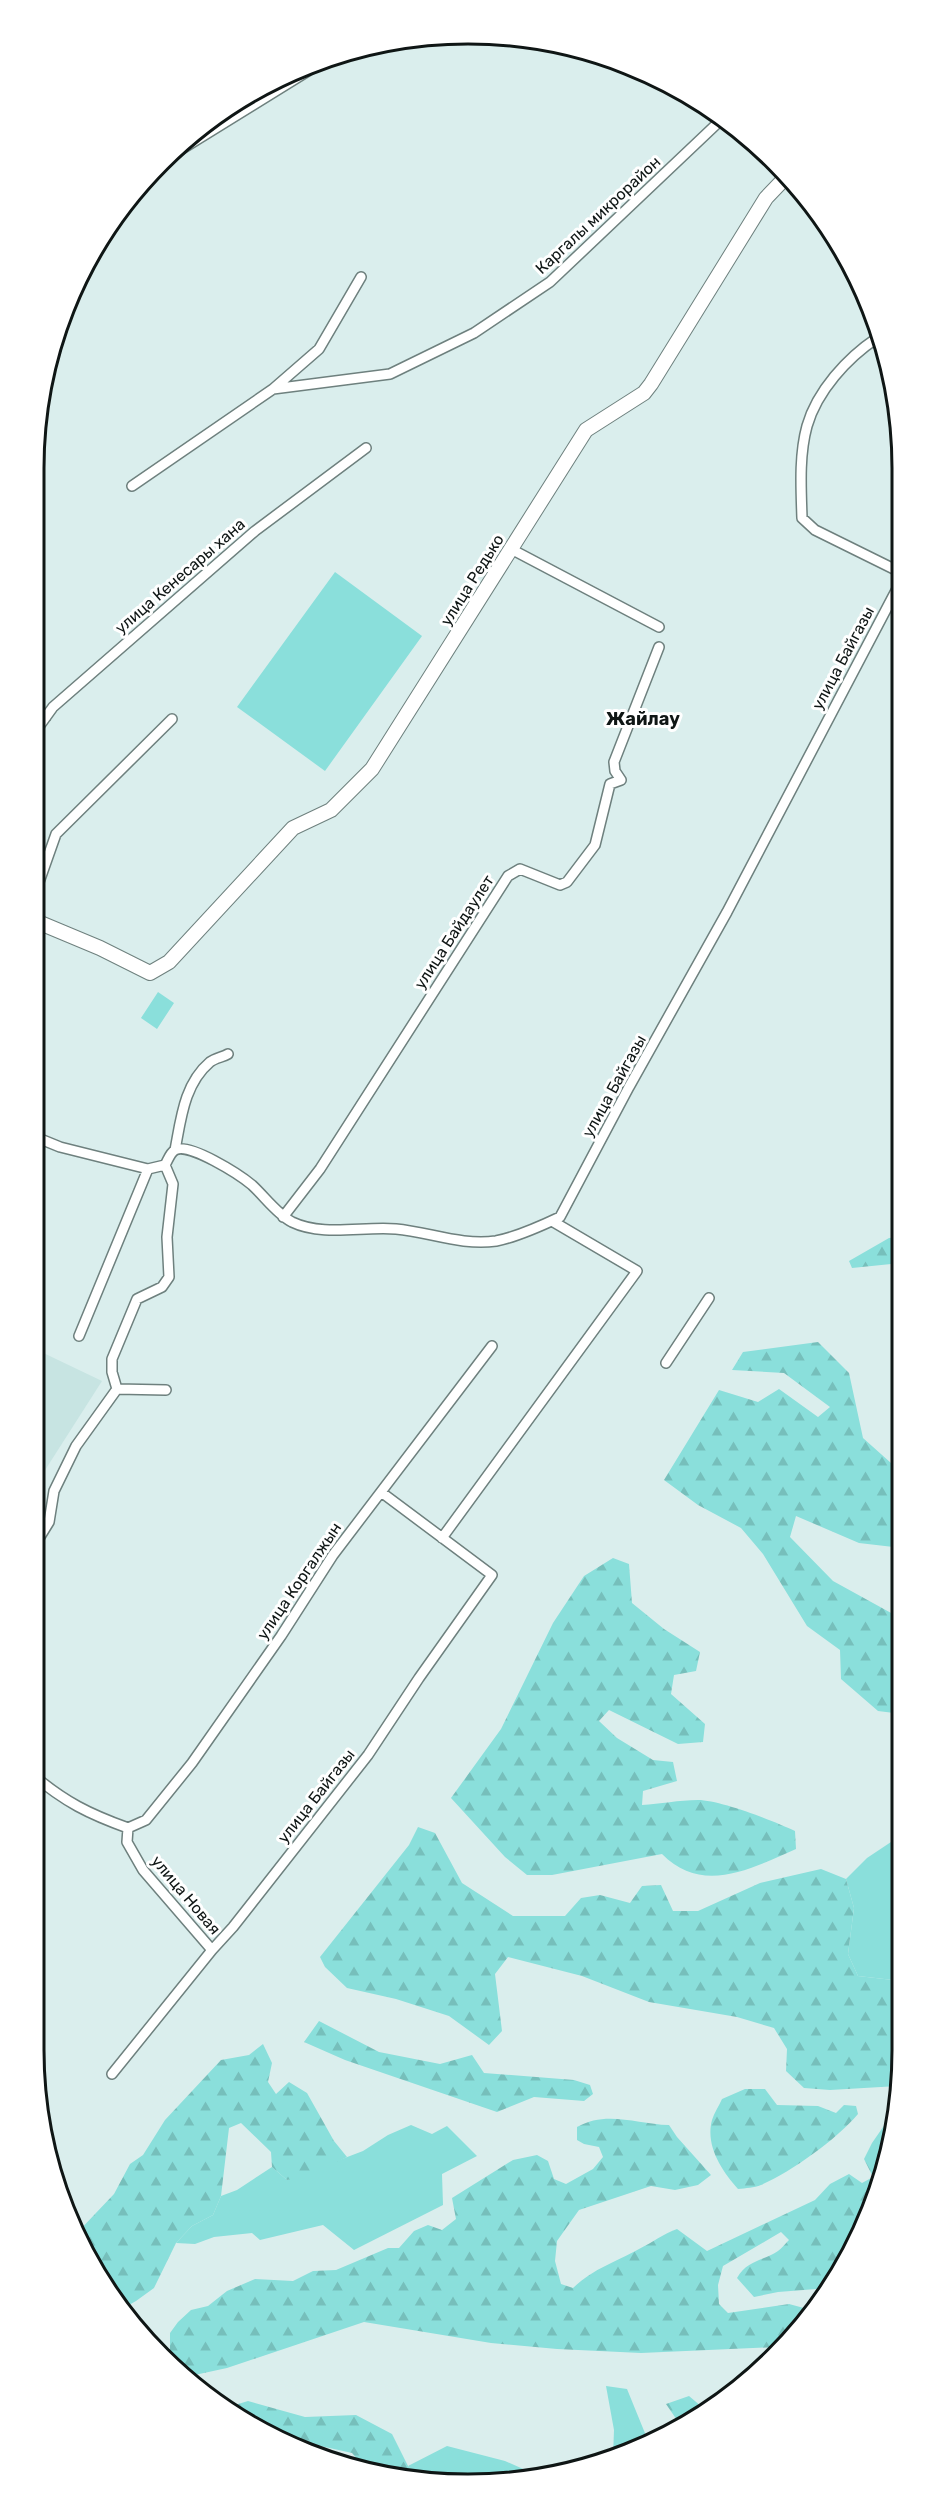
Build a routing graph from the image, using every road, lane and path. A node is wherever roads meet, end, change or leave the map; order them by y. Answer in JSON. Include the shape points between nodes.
{"nodes":[{"id":1,"x":287,"y":84,"type":"edge"},
{"id":2,"x":717,"y":124,"type":"edge"},
{"id":3,"x":207,"y":134,"type":"edge"},
{"id":4,"x":781,"y":182,"type":"edge"},
{"id":5,"x":361,"y":277,"type":"dead end"},
{"id":6,"x":873,"y":341,"type":"edge"},
{"id":7,"x":273,"y":389,"type":"junction"},
{"id":8,"x":366,"y":448,"type":"dead end"},
{"id":9,"x":132,"y":486,"type":"dead end"},
{"id":10,"x":511,"y":549,"type":"junction"},
{"id":11,"x":892,"y":568,"type":"edge"},
{"id":12,"x":892,"y":598,"type":"edge"},
{"id":13,"x":659,"y":627,"type":"dead end"},
{"id":14,"x":659,"y":647,"type":"dead end"},
{"id":15,"x":46,"y":717,"type":"joint"},
{"id":16,"x":44,"y":719,"type":"edge"},
{"id":17,"x":172,"y":719,"type":"dead end"},
{"id":18,"x":44,"y":863,"type":"edge"},
{"id":19,"x":44,"y":925,"type":"edge"},
{"id":20,"x":228,"y":1054,"type":"dead end"},
{"id":21,"x":44,"y":1140,"type":"edge"},
{"id":22,"x":175,"y":1150,"type":"junction"},
{"id":23,"x":165,"y":1165,"type":"junction"},
{"id":24,"x":148,"y":1169,"type":"junction"},
{"id":25,"x":283,"y":1217,"type":"junction"},
{"id":26,"x":552,"y":1221,"type":"junction"},
{"id":27,"x":710,"y":1298,"type":"dead end"},
{"id":28,"x":79,"y":1336,"type":"dead end"},
{"id":29,"x":492,"y":1346,"type":"dead end"},
{"id":30,"x":666,"y":1363,"type":"dead end"},
{"id":31,"x":117,"y":1389,"type":"junction"},
{"id":32,"x":166,"y":1390,"type":"dead end"},
{"id":33,"x":381,"y":1492,"type":"junction"},
{"id":34,"x":44,"y":1530,"type":"edge"},
{"id":35,"x":442,"y":1538,"type":"junction"},
{"id":36,"x":44,"y":1784,"type":"edge"},
{"id":37,"x":128,"y":1828,"type":"junction"},
{"id":38,"x":212,"y":1950,"type":"junction"},
{"id":39,"x":112,"y":2074,"type":"dead end"}],
"edges":[{"from":1,"to":3,"type":"street"},
{"from":2,"to":7,"type":"street","name":"Каргалы микрорайон","via":[[550,282],[474,333],[390,374]]},
{"from":4,"to":10,"type":"street","name":"улица Редько","via":[[766,198],[651,384],[644,393],[586,430]]},
{"from":5,"to":7,"type":"street","via":[[319,349]]},
{"from":6,"to":11,"type":"street","via":[[858,351],[822,394],[807,426],[801,472],[802,518],[815,530]]},
{"from":7,"to":9,"type":"street","name":"Каргалы микрорайон"},
{"from":8,"to":15,"type":"street","name":"улица Кенесары хана","via":[[255,531]]},
{"from":10,"to":13,"type":"street"},
{"from":10,"to":19,"type":"street","name":"улица Редько","via":[[372,769],[331,810],[293,828],[169,962],[150,973]]},
{"from":12,"to":26,"type":"street","name":"улица Байгазы","via":[[727,912],[560,1217]]},
{"from":14,"to":25,"type":"street","name":"улица Байдаулет","via":[[614,762],[621,780],[610,784],[595,845],[567,882],[560,885],[520,869],[508,876],[320,1169]]},
{"from":15,"to":16,"type":"street","name":"улица Кенесары хана"},
{"from":17,"to":18,"type":"street","via":[[56,834]]},
{"from":20,"to":22,"type":"street","via":[[211,1061],[193,1084],[181,1108]]},
{"from":21,"to":24,"type":"street"},
{"from":22,"to":23,"type":"street"},
{"from":22,"to":25,"type":"street","via":[[194,1151],[225,1167],[249,1183]]},
{"from":23,"to":24,"type":"street"},
{"from":23,"to":31,"type":"street","via":[[173,1184],[167,1237],[169,1277],[162,1287],[137,1299],[112,1359]]},
{"from":24,"to":28,"type":"street"},
{"from":25,"to":26,"type":"street","via":[[300,1226],[398,1229],[480,1242],[498,1240]]},
{"from":26,"to":35,"type":"street","via":[[637,1271]]},
{"from":27,"to":30,"type":"street"},
{"from":29,"to":33,"type":"street","name":"улица Коргалжын"},
{"from":31,"to":32,"type":"street"},
{"from":31,"to":34,"type":"street","via":[[75,1446],[54,1491]]},
{"from":33,"to":35,"type":"street","name":"улица Байгазы"},
{"from":33,"to":37,"type":"street","name":"улица Коргалжын","via":[[333,1555],[192,1763],[146,1820]]},
{"from":35,"to":38,"type":"street","name":"улица Байгазы","via":[[492,1575],[368,1755]]},
{"from":36,"to":37,"type":"street","via":[[90,1815]]},
{"from":37,"to":38,"type":"street","name":"улица Новая","via":[[127,1842],[143,1870]]},
{"from":38,"to":39,"type":"street","name":"улица Байгазы"}]}
